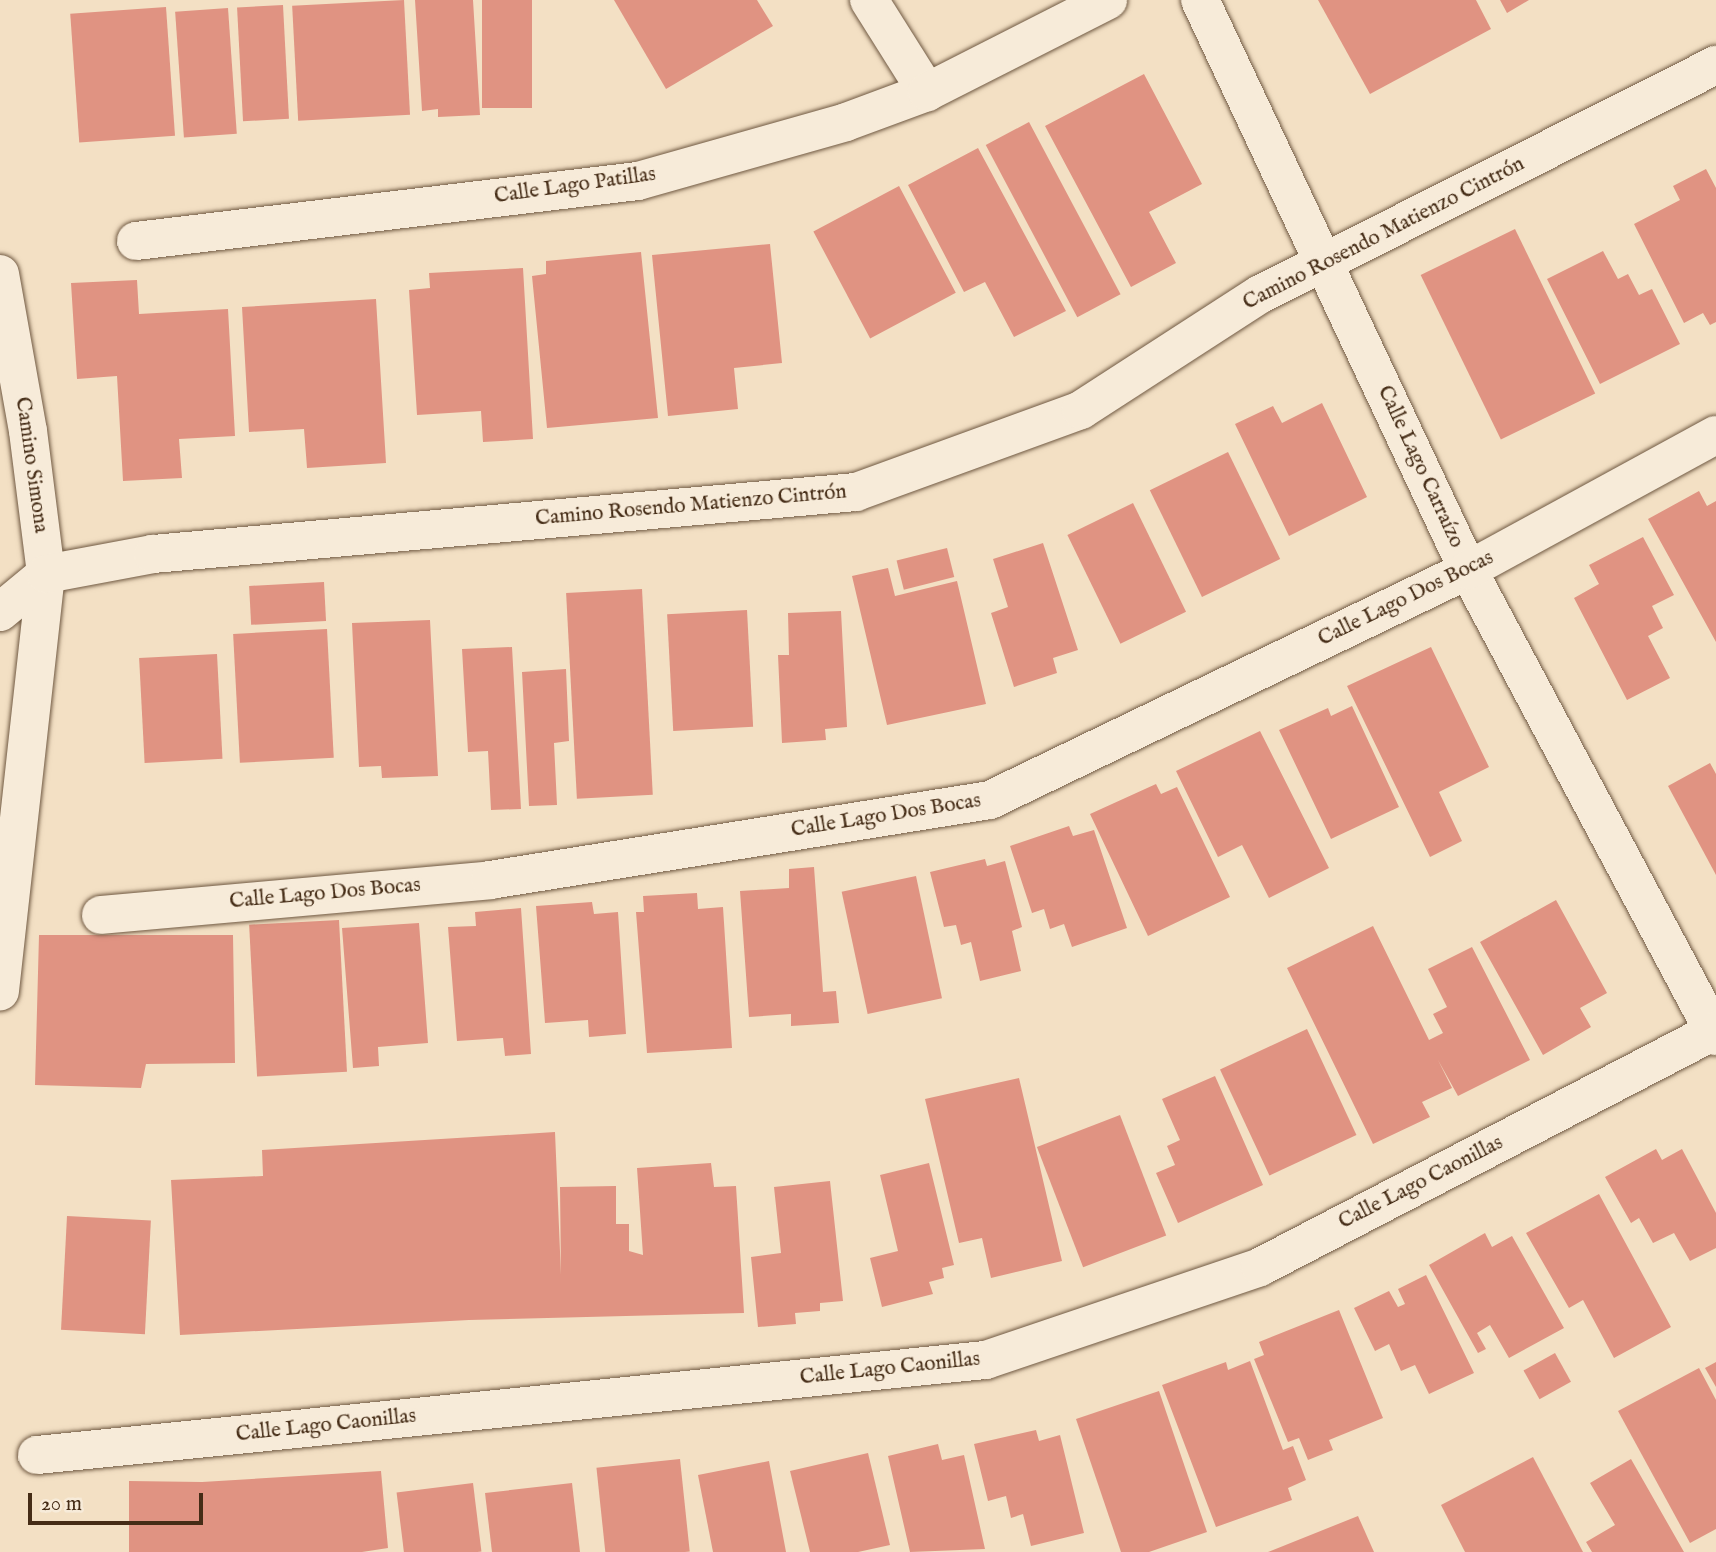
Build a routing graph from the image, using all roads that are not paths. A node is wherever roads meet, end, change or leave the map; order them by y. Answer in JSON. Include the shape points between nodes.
{"nodes":[{"id":1,"x":869,"y":0,"type":"edge"},
{"id":2,"x":1108,"y":0,"type":"edge"},
{"id":3,"x":1200,"y":0,"type":"edge"},
{"id":4,"x":1716,"y":65,"type":"edge"},
{"id":5,"x":927,"y":92,"type":"junction"},
{"id":6,"x":136,"y":241,"type":"dead end"},
{"id":7,"x":1323,"y":261,"type":"junction"},
{"id":8,"x":0,"y":274,"type":"edge"},
{"id":9,"x":1716,"y":435,"type":"edge"},
{"id":10,"x":1468,"y":570,"type":"junction"},
{"id":11,"x":46,"y":574,"type":"junction"},
{"id":12,"x":0,"y":611,"type":"edge"},
{"id":13,"x":101,"y":915,"type":"dead end"},
{"id":14,"x":0,"y":991,"type":"edge"},
{"id":15,"x":1715,"y":1032,"type":"edge"},
{"id":16,"x":37,"y":1455,"type":"dead end"}],
"edges":[{"from":1,"to":5,"type":"street"},
{"from":2,"to":5,"type":"street","name":"Calle Lago Patillas"},
{"from":3,"to":7,"type":"street","name":"Calle Lago Carraízo"},
{"from":4,"to":7,"type":"street","name":"Camino Rosendo Matienzo Cintrón"},
{"from":5,"to":6,"type":"street","name":"Calle Lago Patillas","via":[[846,122],[638,181]]},
{"from":7,"to":10,"type":"street","name":"Calle Lago Carraízo"},
{"from":7,"to":11,"type":"street","name":"Camino Rosendo Matienzo Cintrón","via":[[1259,295],[1081,410],[856,492],[153,554]]},
{"from":8,"to":11,"type":"street","name":"Camino Simona","via":[[28,431]]},
{"from":9,"to":10,"type":"street","name":"Calle Lago Dos Bocas"},
{"from":10,"to":13,"type":"street","name":"Calle Lago Dos Bocas","via":[[990,800],[489,880]]},
{"from":10,"to":15,"type":"street","name":"Calle Lago Carraízo"},
{"from":11,"to":12,"type":"street","name":"Camino Rosendo Matienzo Cintrón"},
{"from":11,"to":14,"type":"street","name":"Camino Simona"},
{"from":15,"to":16,"type":"street","name":"Calle Lago Caonillas","via":[[1260,1267],[986,1360]]}]}
